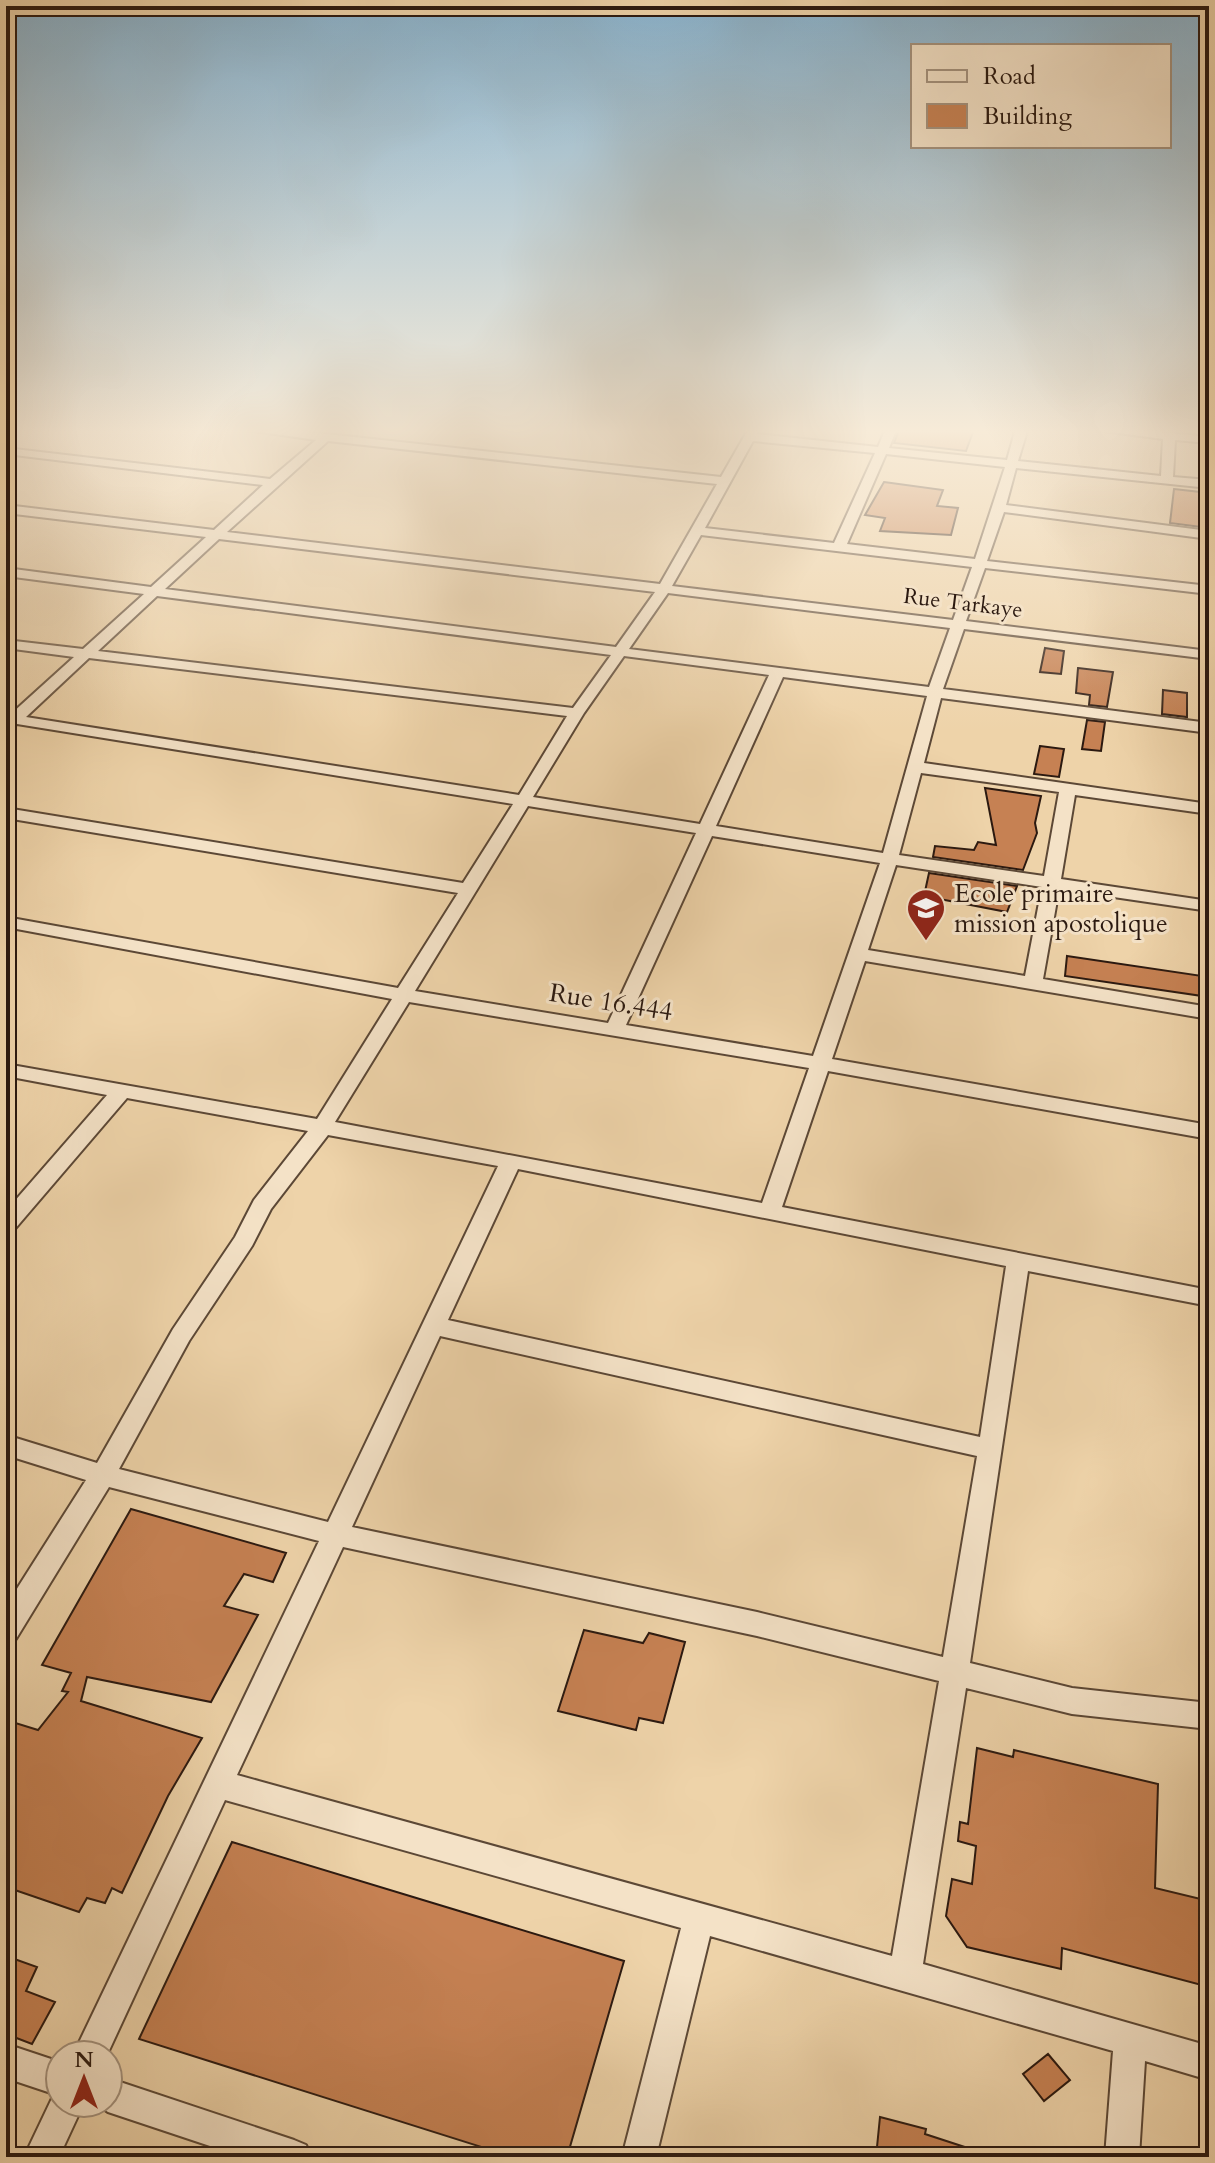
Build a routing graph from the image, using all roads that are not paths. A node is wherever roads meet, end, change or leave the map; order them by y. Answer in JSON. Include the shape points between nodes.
{"nodes":[{"id":1,"x":163,"y":529,"type":"edge"},
{"id":2,"x":226,"y":529,"type":"edge"},
{"id":3,"x":848,"y":529,"type":"edge"},
{"id":4,"x":991,"y":529,"type":"edge"},
{"id":5,"x":1162,"y":529,"type":"edge"},
{"id":6,"x":696,"y":531,"type":"joint"},
{"id":7,"x":1209,"y":535,"type":"edge"},
{"id":8,"x":219,"y":536,"type":"junction"},
{"id":9,"x":840,"y":545,"type":"junction"},
{"id":10,"x":979,"y":563,"type":"junction"},
{"id":11,"x":6,"y":572,"type":"edge"},
{"id":12,"x":664,"y":589,"type":"junction"},
{"id":13,"x":1209,"y":590,"type":"edge"},
{"id":14,"x":156,"y":591,"type":"junction"},
{"id":15,"x":959,"y":625,"type":"junction"},
{"id":16,"x":6,"y":644,"type":"edge"},
{"id":17,"x":620,"y":652,"type":"junction"},
{"id":18,"x":88,"y":654,"type":"junction"},
{"id":19,"x":1209,"y":655,"type":"edge"},
{"id":20,"x":778,"y":672,"type":"junction"},
{"id":21,"x":935,"y":692,"type":"junction"},
{"id":22,"x":577,"y":713,"type":"junction"},
{"id":23,"x":9,"y":721,"type":"edge"},
{"id":24,"x":1209,"y":728,"type":"edge"},
{"id":25,"x":915,"y":767,"type":"junction"},
{"id":26,"x":1068,"y":789,"type":"junction"},
{"id":27,"x":522,"y":799,"type":"junction"},
{"id":28,"x":1209,"y":809,"type":"edge"},
{"id":29,"x":6,"y":813,"type":"edge"},
{"id":30,"x":705,"y":829,"type":"junction"},
{"id":31,"x":890,"y":859,"type":"junction"},
{"id":32,"x":1051,"y":883,"type":"junction"},
{"id":33,"x":466,"y":889,"type":"junction"},
{"id":34,"x":1209,"y":906,"type":"edge"},
{"id":35,"x":6,"y":922,"type":"edge"},
{"id":36,"x":858,"y":954,"type":"junction"},
{"id":37,"x":1033,"y":984,"type":"junction"},
{"id":38,"x":403,"y":995,"type":"junction"},
{"id":39,"x":1209,"y":1013,"type":"edge"},
{"id":40,"x":615,"y":1029,"type":"junction"},
{"id":41,"x":819,"y":1063,"type":"junction"},
{"id":42,"x":6,"y":1070,"type":"edge"},
{"id":43,"x":121,"y":1092,"type":"junction"},
{"id":44,"x":321,"y":1129,"type":"junction"},
{"id":45,"x":1209,"y":1132,"type":"edge"},
{"id":46,"x":511,"y":1161,"type":"junction"},
{"id":47,"x":770,"y":1211,"type":"junction"},
{"id":48,"x":6,"y":1225,"type":"edge"},
{"id":49,"x":1018,"y":1260,"type":"junction"},
{"id":50,"x":1209,"y":1298,"type":"edge"},
{"id":51,"x":435,"y":1326,"type":"junction"},
{"id":52,"x":6,"y":1445,"type":"edge"},
{"id":53,"x":991,"y":1449,"type":"junction"},
{"id":54,"x":103,"y":1475,"type":"junction"},
{"id":55,"x":334,"y":1534,"type":"junction"},
{"id":56,"x":6,"y":1630,"type":"edge"},
{"id":57,"x":955,"y":1673,"type":"junction"},
{"id":58,"x":1209,"y":1716,"type":"edge"},
{"id":59,"x":218,"y":1784,"type":"junction"},
{"id":60,"x":699,"y":1918,"type":"junction"},
{"id":61,"x":905,"y":1975,"type":"junction"},
{"id":62,"x":98,"y":2039,"type":"edge"},
{"id":63,"x":1130,"y":2040,"type":"junction"},
{"id":64,"x":6,"y":2061,"type":"edge"},
{"id":65,"x":1209,"y":2063,"type":"edge"},
{"id":66,"x":44,"y":2074,"type":"edge"},
{"id":67,"x":124,"y":2100,"type":"edge"},
{"id":68,"x":59,"y":2119,"type":"edge"},
{"id":69,"x":41,"y":2157,"type":"edge"},
{"id":70,"x":294,"y":2157,"type":"edge"},
{"id":71,"x":639,"y":2157,"type":"edge"},
{"id":72,"x":1122,"y":2157,"type":"edge"}],
"edges":[{"from":1,"to":8,"type":"street","name":"Rue Tarkaye"},
{"from":2,"to":8,"type":"street"},
{"from":3,"to":9,"type":"street"},
{"from":4,"to":10,"type":"street"},
{"from":5,"to":7,"type":"street"},
{"from":6,"to":9,"type":"street"},
{"from":6,"to":12,"type":"street"},
{"from":8,"to":12,"type":"street","name":"Rue Tarkaye"},
{"from":8,"to":14,"type":"street"},
{"from":9,"to":10,"type":"street"},
{"from":10,"to":13,"type":"street"},
{"from":10,"to":15,"type":"street"},
{"from":11,"to":14,"type":"street"},
{"from":12,"to":15,"type":"street","name":"Rue Tarkaye"},
{"from":12,"to":17,"type":"street"},
{"from":14,"to":17,"type":"street"},
{"from":14,"to":18,"type":"street"},
{"from":15,"to":19,"type":"street","name":"Rue Tarkaye"},
{"from":15,"to":21,"type":"street"},
{"from":16,"to":18,"type":"street"},
{"from":17,"to":20,"type":"street"},
{"from":17,"to":22,"type":"street"},
{"from":18,"to":22,"type":"street"},
{"from":18,"to":23,"type":"street"},
{"from":20,"to":21,"type":"street"},
{"from":20,"to":30,"type":"street"},
{"from":21,"to":24,"type":"street"},
{"from":21,"to":25,"type":"street"},
{"from":22,"to":27,"type":"street"},
{"from":23,"to":27,"type":"street"},
{"from":25,"to":26,"type":"street"},
{"from":25,"to":31,"type":"street"},
{"from":26,"to":28,"type":"street"},
{"from":26,"to":32,"type":"street"},
{"from":27,"to":30,"type":"street"},
{"from":27,"to":33,"type":"street"},
{"from":29,"to":33,"type":"street"},
{"from":30,"to":31,"type":"street"},
{"from":30,"to":40,"type":"street"},
{"from":31,"to":32,"type":"street"},
{"from":31,"to":36,"type":"street"},
{"from":32,"to":34,"type":"street"},
{"from":32,"to":37,"type":"street"},
{"from":33,"to":38,"type":"street"},
{"from":35,"to":38,"type":"street","name":"Rue 16.444"},
{"from":36,"to":37,"type":"street"},
{"from":36,"to":41,"type":"street"},
{"from":37,"to":39,"type":"street"},
{"from":38,"to":40,"type":"street","name":"Rue 16.444"},
{"from":38,"to":44,"type":"street"},
{"from":40,"to":41,"type":"street","name":"Rue 16.444"},
{"from":41,"to":45,"type":"street","name":"Rue 16.444"},
{"from":41,"to":47,"type":"street"},
{"from":42,"to":43,"type":"street"},
{"from":43,"to":44,"type":"street"},
{"from":43,"to":48,"type":"street"},
{"from":44,"to":46,"type":"street"},
{"from":44,"to":54,"type":"street","via":[[262,1205]]},
{"from":46,"to":47,"type":"street"},
{"from":46,"to":51,"type":"street"},
{"from":47,"to":49,"type":"street"},
{"from":49,"to":50,"type":"street"},
{"from":49,"to":53,"type":"street"},
{"from":51,"to":53,"type":"street"},
{"from":51,"to":55,"type":"street"},
{"from":52,"to":54,"type":"street"},
{"from":53,"to":57,"type":"street"},
{"from":54,"to":55,"type":"street"},
{"from":54,"to":56,"type":"street"},
{"from":55,"to":57,"type":"street","via":[[757,1624]]},
{"from":55,"to":59,"type":"street"},
{"from":57,"to":58,"type":"street","via":[[1072,1701]]},
{"from":57,"to":61,"type":"street"},
{"from":59,"to":60,"type":"street"},
{"from":59,"to":62,"type":"street"},
{"from":60,"to":61,"type":"street"},
{"from":60,"to":71,"type":"street"},
{"from":61,"to":63,"type":"street"},
{"from":63,"to":65,"type":"street"},
{"from":63,"to":72,"type":"street"},
{"from":64,"to":66,"type":"street"},
{"from":67,"to":70,"type":"street"},
{"from":68,"to":69,"type":"street"}]}
